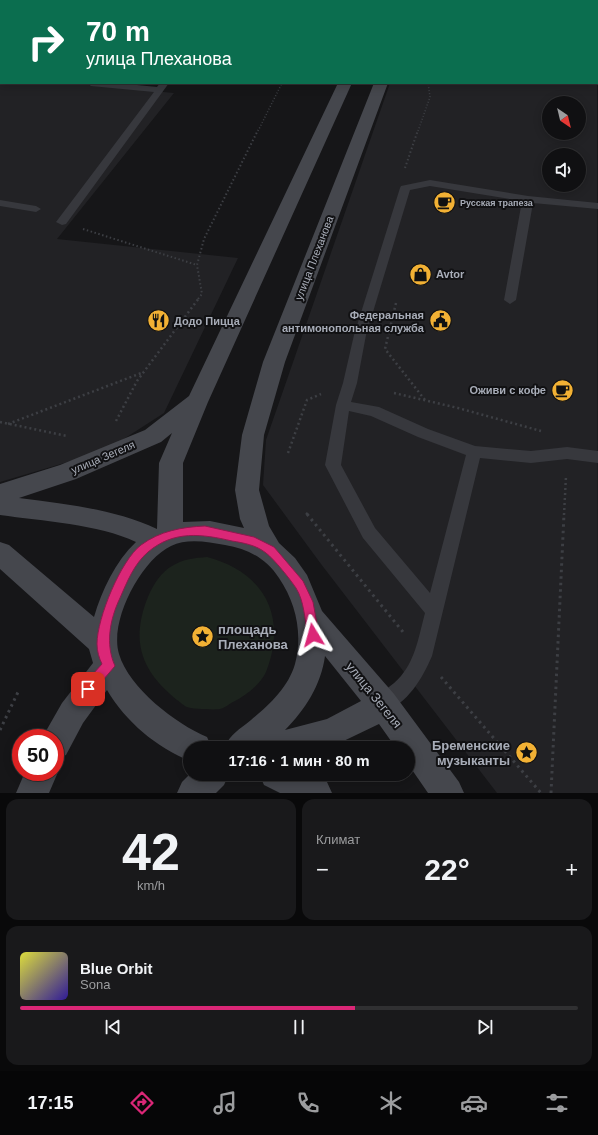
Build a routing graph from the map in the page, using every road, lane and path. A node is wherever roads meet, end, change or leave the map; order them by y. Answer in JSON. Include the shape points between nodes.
{"nodes":[{"id":1,"x":115,"y":84,"type":"edge"},
{"id":2,"x":282,"y":84,"type":"edge"},
{"id":3,"x":345,"y":84,"type":"edge"},
{"id":4,"x":381,"y":84,"type":"edge"},
{"id":5,"x":428,"y":84,"type":"edge"},
{"id":6,"x":162,"y":86,"type":"edge"},
{"id":7,"x":418,"y":185,"type":"junction"},
{"id":8,"x":528,"y":198,"type":"junction"},
{"id":9,"x":0,"y":204,"type":"edge"},
{"id":10,"x":598,"y":206,"type":"edge"},
{"id":11,"x":36,"y":209,"type":"dead end"},
{"id":12,"x":62,"y":222,"type":"joint"},
{"id":13,"x":197,"y":265,"type":"junction"},
{"id":14,"x":398,"y":296,"type":"dead end"},
{"id":15,"x":510,"y":300,"type":"dead end"},
{"id":16,"x":144,"y":372,"type":"junction"},
{"id":17,"x":350,"y":383,"type":"junction"},
{"id":18,"x":425,"y":400,"type":"junction"},
{"id":19,"x":197,"y":402,"type":"junction"},
{"id":20,"x":343,"y":406,"type":"junction"},
{"id":21,"x":116,"y":421,"type":"dead end"},
{"id":22,"x":0,"y":422,"type":"edge"},
{"id":23,"x":8,"y":424,"type":"junction"},
{"id":24,"x":67,"y":436,"type":"dead end"},
{"id":25,"x":474,"y":452,"type":"junction"},
{"id":26,"x":288,"y":453,"type":"dead end"},
{"id":27,"x":567,"y":453,"type":"junction"},
{"id":28,"x":598,"y":458,"type":"edge"},
{"id":29,"x":0,"y":494,"type":"edge"},
{"id":30,"x":0,"y":505,"type":"edge"},
{"id":31,"x":306,"y":513,"type":"dead end"},
{"id":32,"x":163,"y":537,"type":"junction"},
{"id":33,"x":270,"y":550,"type":"junction"},
{"id":34,"x":0,"y":553,"type":"edge"},
{"id":35,"x":342,"y":558,"type":"dead end"},
{"id":36,"x":434,"y":612,"type":"junction"},
{"id":37,"x":312,"y":619,"type":"junction"},
{"id":38,"x":106,"y":654,"type":"junction"},
{"id":39,"x":19,"y":690,"type":"dead end"},
{"id":40,"x":383,"y":704,"type":"junction"},
{"id":41,"x":63,"y":729,"type":"edge"},
{"id":42,"x":0,"y":730,"type":"edge"},
{"id":43,"x":249,"y":741,"type":"edge"},
{"id":44,"x":307,"y":741,"type":"edge"},
{"id":45,"x":183,"y":742,"type":"edge"},
{"id":46,"x":38,"y":781,"type":"edge"},
{"id":47,"x":206,"y":781,"type":"edge"},
{"id":48,"x":290,"y":781,"type":"edge"},
{"id":49,"x":32,"y":793,"type":"edge"},
{"id":50,"x":193,"y":793,"type":"edge"},
{"id":51,"x":316,"y":793,"type":"edge"},
{"id":52,"x":448,"y":793,"type":"edge"},
{"id":53,"x":551,"y":793,"type":"edge"}],
"edges":[{"from":1,"to":6,"type":"lane"},
{"from":2,"to":13,"type":"path","via":[[204,239]]},
{"from":3,"to":19,"type":"main road"},
{"from":4,"to":33,"type":"main road","name":"улица Плеханова","via":[[274,362],[253,435],[247,490],[254,519]]},
{"from":5,"to":7,"type":"path","via":[[430,97],[403,176]]},
{"from":6,"to":12,"type":"lane"},
{"from":7,"to":8,"type":"lane","via":[[430,183]]},
{"from":7,"to":17,"type":"lane","via":[[405,188],[360,335]]},
{"from":8,"to":10,"type":"lane"},
{"from":8,"to":15,"type":"lane"},
{"from":9,"to":11,"type":"lane"},
{"from":12,"to":13,"type":"path"},
{"from":13,"to":16,"type":"path","via":[[202,294]]},
{"from":14,"to":18,"type":"path","via":[[385,349]]},
{"from":16,"to":21,"type":"path"},
{"from":16,"to":23,"type":"path"},
{"from":17,"to":18,"type":"path"},
{"from":17,"to":20,"type":"lane"},
{"from":17,"to":26,"type":"path","via":[[307,400]]},
{"from":18,"to":27,"type":"path","via":[[568,439]]},
{"from":19,"to":29,"type":"main road","name":"улица Зегеля","via":[[153,436],[68,472]]},
{"from":19,"to":32,"type":"main road","via":[[171,463]]},
{"from":20,"to":25,"type":"lane","via":[[374,411],[422,434]]},
{"from":20,"to":36,"type":"lane","via":[[333,465],[369,532]]},
{"from":22,"to":23,"type":"path"},
{"from":23,"to":24,"type":"path"},
{"from":25,"to":27,"type":"lane","via":[[531,457]]},
{"from":25,"to":36,"type":"lane"},
{"from":27,"to":28,"type":"lane"},
{"from":27,"to":53,"type":"path"},
{"from":30,"to":32,"type":"main road","via":[[60,512]]},
{"from":31,"to":35,"type":"path"},
{"from":32,"to":33,"type":"main road","via":[[185,531],[205,531],[254,541]]},
{"from":32,"to":38,"type":"main road","via":[[144,549],[130,564],[109,609]]},
{"from":33,"to":37,"type":"main road","via":[[300,584]]},
{"from":34,"to":38,"type":"main road"},
{"from":36,"to":40,"type":"lane","via":[[416,672],[407,685]]},
{"from":37,"to":40,"type":"main road","name":"улица Зегеля"},
{"from":37,"to":43,"type":"main road","via":[[313,635],[309,663],[302,684],[272,722]]},
{"from":38,"to":41,"type":"main road"},
{"from":38,"to":45,"type":"main road","via":[[125,692],[155,724]]},
{"from":39,"to":42,"type":"path"},
{"from":40,"to":44,"type":"main road","via":[[341,729]]},
{"from":40,"to":52,"type":"main road","name":"улица Зегеля"},
{"from":46,"to":49,"type":"main road"},
{"from":47,"to":50,"type":"main road"},
{"from":48,"to":51,"type":"main road"}]}
